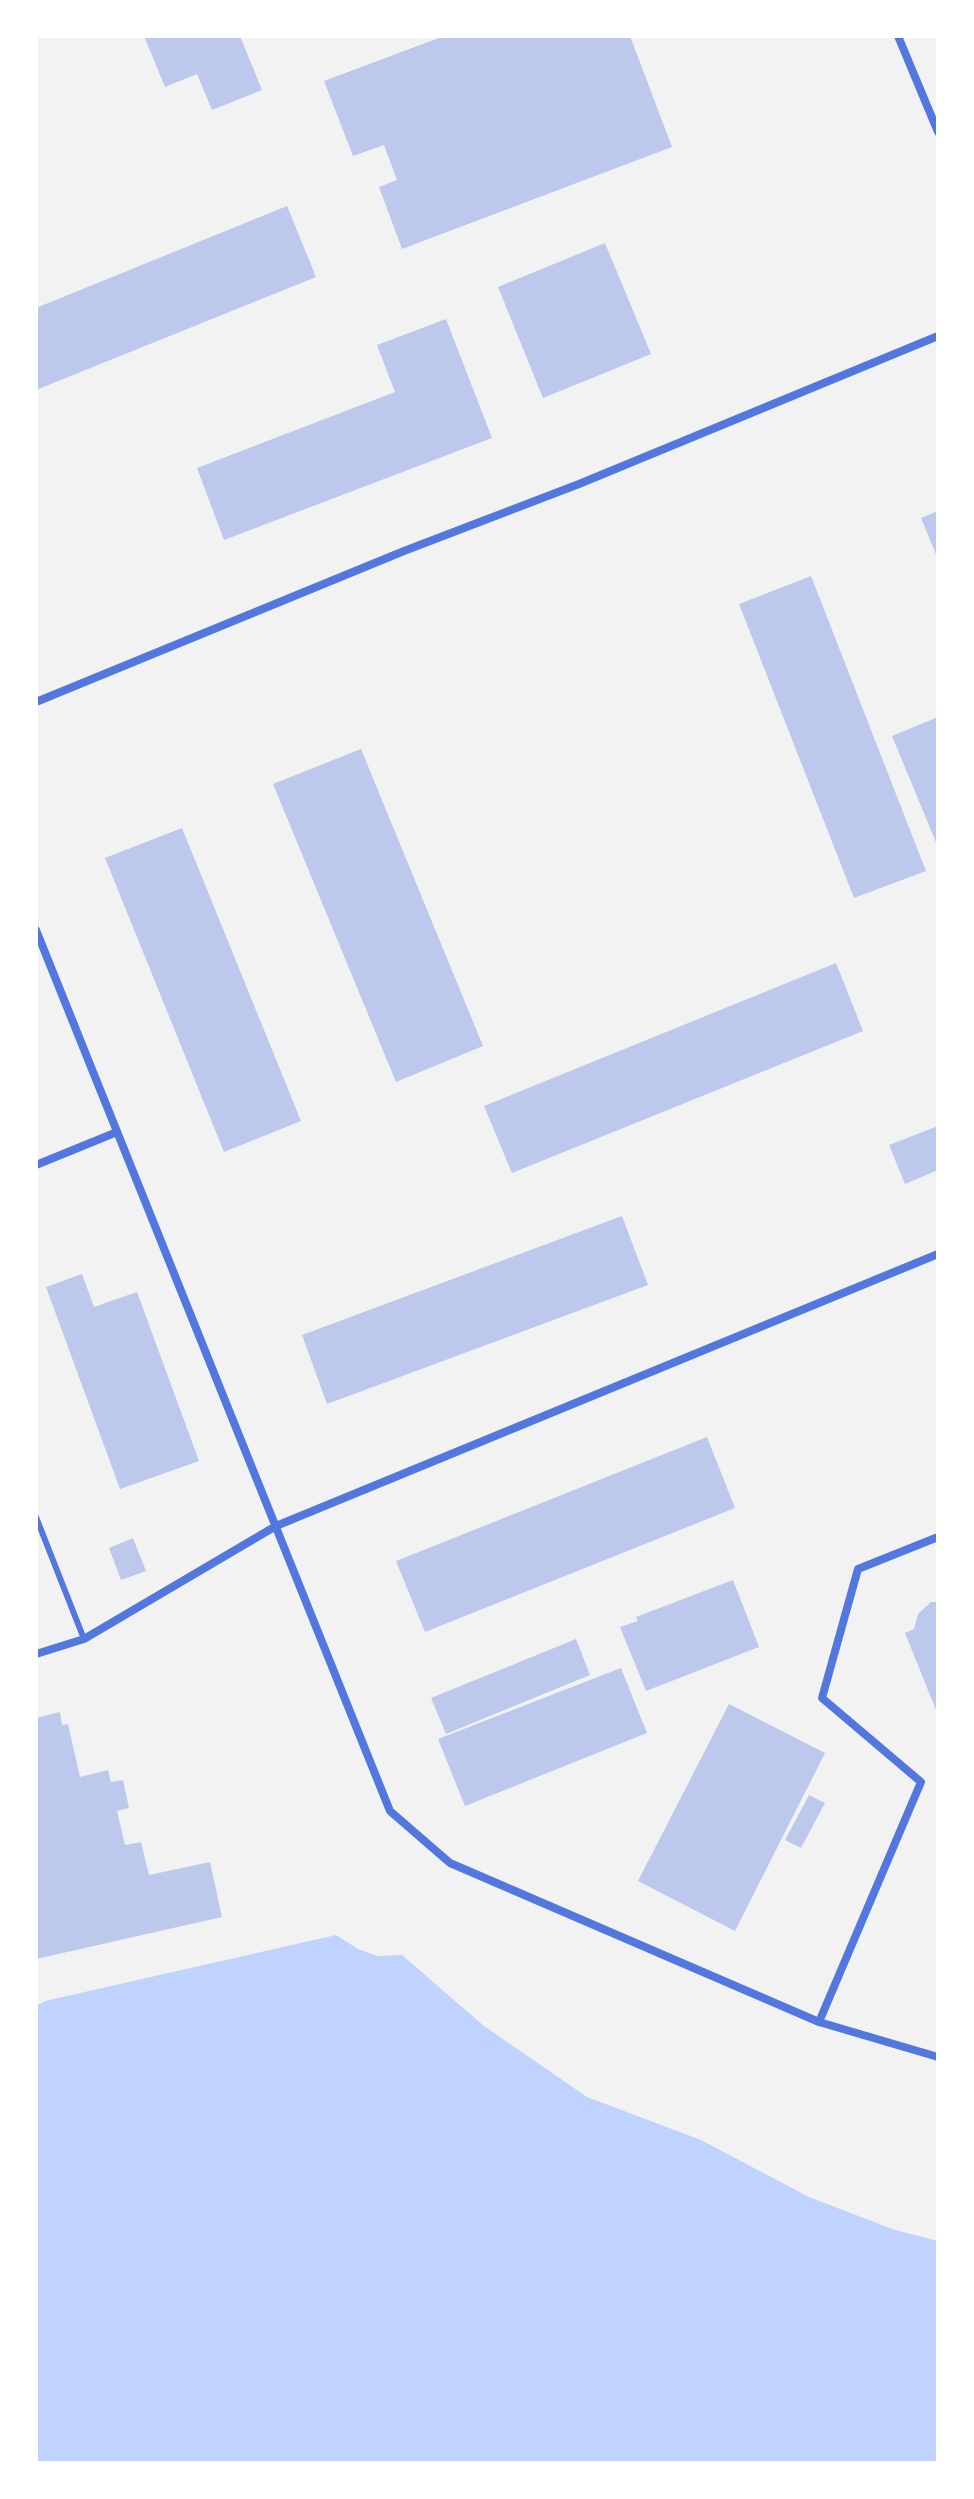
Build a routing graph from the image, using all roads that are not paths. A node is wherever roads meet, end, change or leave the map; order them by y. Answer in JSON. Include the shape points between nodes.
{"nodes":[{"id":1,"x":898,"y":36,"type":"edge"},
{"id":2,"x":938,"y":132,"type":"edge"},
{"id":3,"x":938,"y":336,"type":"edge"},
{"id":4,"x":36,"y":702,"type":"edge"},
{"id":5,"x":36,"y":930,"type":"edge"},
{"id":6,"x":117,"y":1132,"type":"junction"},
{"id":7,"x":36,"y":1165,"type":"edge"},
{"id":8,"x":938,"y":1254,"type":"edge"},
{"id":9,"x":36,"y":1517,"type":"edge"},
{"id":10,"x":276,"y":1526,"type":"junction"},
{"id":11,"x":938,"y":1537,"type":"edge"},
{"id":12,"x":84,"y":1639,"type":"junction"},
{"id":13,"x":36,"y":1654,"type":"edge"},
{"id":14,"x":819,"y":2022,"type":"junction"},
{"id":15,"x":938,"y":2057,"type":"edge"}],
"edges":[{"from":1,"to":2,"type":"street"},
{"from":3,"to":4,"type":"street"},
{"from":5,"to":6,"type":"street"},
{"from":6,"to":7,"type":"street"},
{"from":6,"to":10,"type":"street"},
{"from":8,"to":10,"type":"street"},
{"from":9,"to":12,"type":"lane"},
{"from":10,"to":12,"type":"street"},
{"from":10,"to":14,"type":"street","via":[[390,1811],[450,1863]]},
{"from":11,"to":14,"type":"street","via":[[858,1569],[822,1698],[921,1782]]},
{"from":12,"to":13,"type":"street"},
{"from":14,"to":15,"type":"street"}]}
